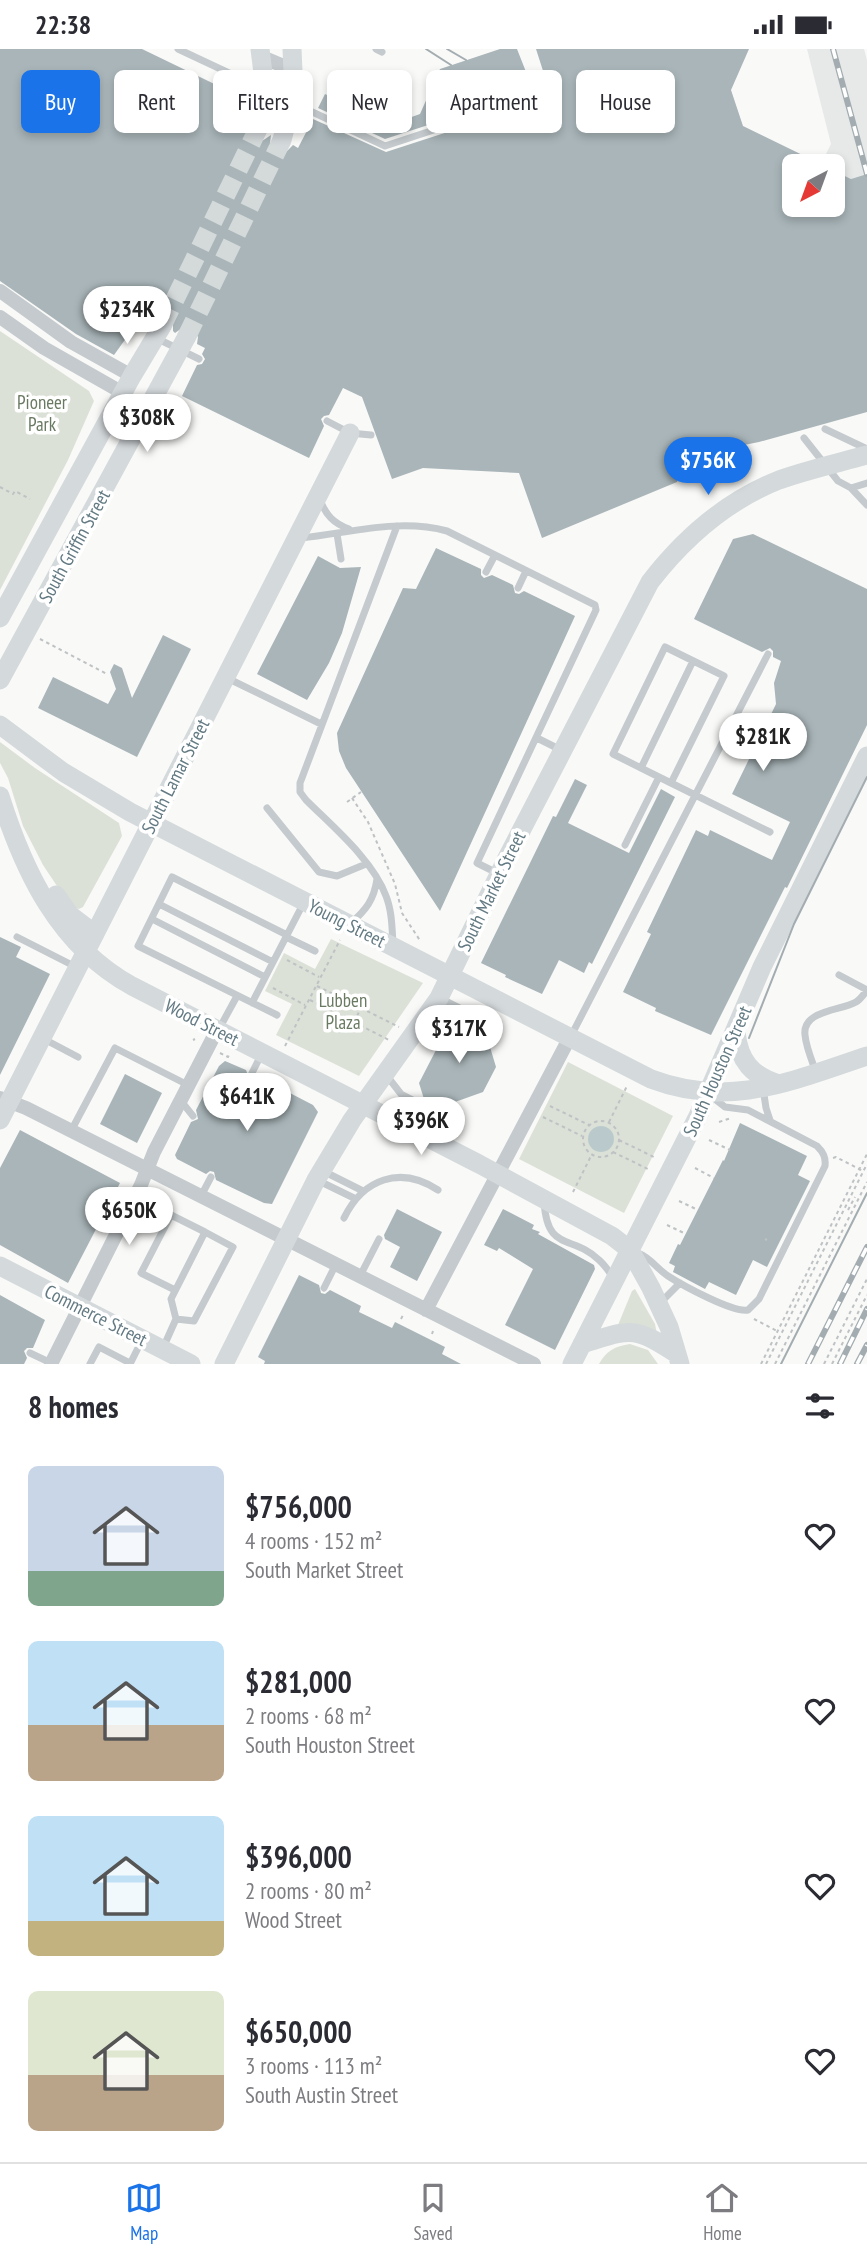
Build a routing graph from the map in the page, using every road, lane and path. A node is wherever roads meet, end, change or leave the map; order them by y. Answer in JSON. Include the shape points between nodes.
{"nodes":[{"id":1,"x":178,"y":49,"type":"edge"},
{"id":2,"x":257,"y":52,"type":"edge"},
{"id":3,"x":292,"y":55,"type":"edge"},
{"id":4,"x":261,"y":70,"type":"edge"},
{"id":5,"x":426,"y":133,"type":"edge"},
{"id":6,"x":282,"y":141,"type":"tunnel mouth"},
{"id":7,"x":0,"y":291,"type":"edge"},
{"id":8,"x":0,"y":317,"type":"edge"},
{"id":9,"x":159,"y":332,"type":"joint"},
{"id":10,"x":183,"y":344,"type":"junction"},
{"id":11,"x":199,"y":359,"type":"dead end"},
{"id":12,"x":127,"y":384,"type":"junction"},
{"id":13,"x":143,"y":419,"type":"junction"},
{"id":14,"x":327,"y":421,"type":"dead end"},
{"id":15,"x":825,"y":429,"type":"dead end"},
{"id":16,"x":350,"y":433,"type":"junction"},
{"id":17,"x":371,"y":435,"type":"dead end"},
{"id":18,"x":804,"y":438,"type":"dead end"},
{"id":19,"x":867,"y":449,"type":"edge"},
{"id":20,"x":867,"y":455,"type":"edge"},
{"id":21,"x":76,"y":478,"type":"junction"},
{"id":22,"x":867,"y":483,"type":"edge"},
{"id":23,"x":0,"y":487,"type":"edge"},
{"id":24,"x":851,"y":488,"type":"junction"},
{"id":25,"x":104,"y":492,"type":"junction"},
{"id":26,"x":318,"y":496,"type":"junction"},
{"id":27,"x":30,"y":499,"type":"dead end"},
{"id":28,"x":867,"y":505,"type":"edge"},
{"id":29,"x":397,"y":526,"type":"junction"},
{"id":30,"x":350,"y":529,"type":"junction"},
{"id":31,"x":337,"y":534,"type":"junction"},
{"id":32,"x":297,"y":538,"type":"junction"},
{"id":33,"x":495,"y":555,"type":"junction"},
{"id":34,"x":341,"y":559,"type":"dead end"},
{"id":35,"x":526,"y":571,"type":"junction"},
{"id":36,"x":486,"y":572,"type":"dead end"},
{"id":37,"x":518,"y":588,"type":"dead end"},
{"id":38,"x":0,"y":618,"type":"edge"},
{"id":39,"x":39,"y":638,"type":"dead end"},
{"id":40,"x":768,"y":654,"type":"dead end"},
{"id":41,"x":694,"y":661,"type":"junction"},
{"id":42,"x":107,"y":674,"type":"dead end"},
{"id":43,"x":226,"y":677,"type":"junction"},
{"id":44,"x":0,"y":680,"type":"edge"},
{"id":45,"x":321,"y":724,"type":"junction"},
{"id":46,"x":0,"y":725,"type":"edge"},
{"id":47,"x":537,"y":738,"type":"junction"},
{"id":48,"x":561,"y":751,"type":"junction"},
{"id":49,"x":867,"y":756,"type":"edge"},
{"id":50,"x":641,"y":768,"type":"junction"},
{"id":51,"x":659,"y":777,"type":"junction"},
{"id":52,"x":671,"y":783,"type":"junction"},
{"id":53,"x":361,"y":792,"type":"dead end"},
{"id":54,"x":695,"y":795,"type":"junction"},
{"id":55,"x":352,"y":798,"type":"junction"},
{"id":56,"x":1,"y":800,"type":"edge"},
{"id":57,"x":347,"y":802,"type":"dead end"},
{"id":58,"x":267,"y":809,"type":"dead end"},
{"id":59,"x":150,"y":823,"type":"junction"},
{"id":60,"x":770,"y":832,"type":"dead end"},
{"id":61,"x":625,"y":845,"type":"dead end"},
{"id":62,"x":19,"y":853,"type":"junction"},
{"id":63,"x":366,"y":864,"type":"junction"},
{"id":64,"x":499,"y":874,"type":"junction"},
{"id":65,"x":377,"y":879,"type":"junction"},
{"id":66,"x":304,"y":902,"type":"junction"},
{"id":67,"x":159,"y":904,"type":"junction"},
{"id":68,"x":152,"y":919,"type":"junction"},
{"id":69,"x":345,"y":932,"type":"junction"},
{"id":70,"x":95,"y":934,"type":"junction"},
{"id":71,"x":286,"y":936,"type":"junction"},
{"id":72,"x":17,"y":937,"type":"dead end"},
{"id":73,"x":421,"y":942,"type":"dead end"},
{"id":74,"x":393,"y":946,"type":"junction"},
{"id":75,"x":316,"y":951,"type":"dead end"},
{"id":76,"x":275,"y":958,"type":"junction"},
{"id":77,"x":82,"y":960,"type":"junction"},
{"id":78,"x":839,"y":975,"type":"dead end"},
{"id":79,"x":450,"y":976,"type":"junction"},
{"id":80,"x":321,"y":977,"type":"junction"},
{"id":81,"x":264,"y":980,"type":"junction"},
{"id":82,"x":316,"y":986,"type":"junction"},
{"id":83,"x":237,"y":996,"type":"junction"},
{"id":84,"x":338,"y":996,"type":"junction"},
{"id":85,"x":439,"y":998,"type":"junction"},
{"id":86,"x":309,"y":1000,"type":"junction"},
{"id":87,"x":252,"y":1003,"type":"junction"},
{"id":88,"x":306,"y":1005,"type":"junction"},
{"id":89,"x":361,"y":1008,"type":"junction"},
{"id":90,"x":330,"y":1011,"type":"junction"},
{"id":91,"x":277,"y":1015,"type":"dead end"},
{"id":92,"x":354,"y":1023,"type":"junction"},
{"id":93,"x":399,"y":1027,"type":"dead end"},
{"id":94,"x":499,"y":1028,"type":"dead end"},
{"id":95,"x":217,"y":1030,"type":"junction"},
{"id":96,"x":736,"y":1033,"type":"junction"},
{"id":97,"x":570,"y":1037,"type":"junction"},
{"id":98,"x":42,"y":1038,"type":"junction"},
{"id":99,"x":389,"y":1040,"type":"dead end"},
{"id":100,"x":285,"y":1047,"type":"dead end"},
{"id":101,"x":230,"y":1052,"type":"dead end"},
{"id":102,"x":219,"y":1053,"type":"dead end"},
{"id":103,"x":262,"y":1053,"type":"junction"},
{"id":104,"x":867,"y":1056,"type":"edge"},
{"id":105,"x":78,"y":1057,"type":"dead end"},
{"id":106,"x":252,"y":1073,"type":"dead end"},
{"id":107,"x":385,"y":1073,"type":"junction"},
{"id":108,"x":816,"y":1073,"type":"junction"},
{"id":109,"x":629,"y":1084,"type":"dead end"},
{"id":110,"x":188,"y":1085,"type":"junction"},
{"id":111,"x":771,"y":1086,"type":"junction"},
{"id":112,"x":708,"y":1093,"type":"junction"},
{"id":113,"x":5,"y":1100,"type":"edge"},
{"id":114,"x":181,"y":1101,"type":"junction"},
{"id":115,"x":363,"y":1105,"type":"junction"},
{"id":116,"x":549,"y":1106,"type":"dead end"},
{"id":117,"x":194,"y":1116,"type":"dead end"},
{"id":118,"x":543,"y":1117,"type":"dead end"},
{"id":119,"x":734,"y":1117,"type":"dead end"},
{"id":120,"x":450,"y":1119,"type":"dead end"},
{"id":121,"x":0,"y":1120,"type":"edge"},
{"id":122,"x":771,"y":1121,"type":"junction"},
{"id":123,"x":719,"y":1122,"type":"dead end"},
{"id":124,"x":609,"y":1123,"type":"junction"},
{"id":125,"x":589,"y":1125,"type":"junction"},
{"id":126,"x":71,"y":1131,"type":"junction"},
{"id":127,"x":583,"y":1137,"type":"junction"},
{"id":128,"x":618,"y":1140,"type":"junction"},
{"id":129,"x":709,"y":1140,"type":"dead end"},
{"id":130,"x":730,"y":1150,"type":"dead end"},
{"id":131,"x":613,"y":1151,"type":"junction"},
{"id":132,"x":592,"y":1154,"type":"junction"},
{"id":133,"x":867,"y":1154,"type":"edge"},
{"id":134,"x":656,"y":1158,"type":"dead end"},
{"id":135,"x":826,"y":1160,"type":"junction"},
{"id":136,"x":867,"y":1164,"type":"edge"},
{"id":137,"x":695,"y":1168,"type":"dead end"},
{"id":138,"x":147,"y":1169,"type":"junction"},
{"id":139,"x":859,"y":1169,"type":"junction"},
{"id":140,"x":650,"y":1170,"type":"dead end"},
{"id":141,"x":864,"y":1171,"type":"junction"},
{"id":142,"x":319,"y":1175,"type":"junction"},
{"id":143,"x":498,"y":1175,"type":"junction"},
{"id":144,"x":211,"y":1177,"type":"dead end"},
{"id":145,"x":714,"y":1178,"type":"dead end"},
{"id":146,"x":867,"y":1182,"type":"edge"},
{"id":147,"x":438,"y":1190,"type":"dead end"},
{"id":148,"x":363,"y":1191,"type":"junction"},
{"id":149,"x":573,"y":1192,"type":"dead end"},
{"id":150,"x":201,"y":1196,"type":"junction"},
{"id":151,"x":855,"y":1197,"type":"dead end"},
{"id":152,"x":356,"y":1199,"type":"junction"},
{"id":153,"x":544,"y":1201,"type":"junction"},
{"id":154,"x":679,"y":1201,"type":"dead end"},
{"id":155,"x":698,"y":1210,"type":"dead end"},
{"id":156,"x":848,"y":1210,"type":"dead end"},
{"id":157,"x":344,"y":1218,"type":"dead end"},
{"id":158,"x":667,"y":1225,"type":"dead end"},
{"id":159,"x":205,"y":1232,"type":"junction"},
{"id":160,"x":686,"y":1234,"type":"dead end"},
{"id":161,"x":286,"y":1239,"type":"junction"},
{"id":162,"x":379,"y":1239,"type":"dead end"},
{"id":163,"x":630,"y":1250,"type":"junction"},
{"id":164,"x":336,"y":1264,"type":"junction"},
{"id":165,"x":0,"y":1266,"type":"edge"},
{"id":166,"x":360,"y":1276,"type":"junction"},
{"id":167,"x":614,"y":1278,"type":"junction"},
{"id":168,"x":867,"y":1279,"type":"edge"},
{"id":169,"x":680,"y":1283,"type":"junction"},
{"id":170,"x":324,"y":1288,"type":"dead end"},
{"id":171,"x":174,"y":1290,"type":"junction"},
{"id":172,"x":867,"y":1295,"type":"edge"},
{"id":173,"x":659,"y":1304,"type":"junction"},
{"id":174,"x":79,"y":1306,"type":"junction"},
{"id":175,"x":426,"y":1310,"type":"junction"},
{"id":176,"x":748,"y":1310,"type":"junction"},
{"id":177,"x":176,"y":1319,"type":"junction"},
{"id":178,"x":777,"y":1331,"type":"junction"},
{"id":179,"x":782,"y":1333,"type":"junction"},
{"id":180,"x":142,"y":1339,"type":"junction"},
{"id":181,"x":582,"y":1344,"type":"junction"},
{"id":182,"x":163,"y":1349,"type":"junction"},
{"id":183,"x":30,"y":1353,"type":"dead end"},
{"id":184,"x":678,"y":1359,"type":"edge"},
{"id":185,"x":523,"y":1362,"type":"edge"},
{"id":186,"x":51,"y":1364,"type":"edge"},
{"id":187,"x":90,"y":1364,"type":"edge"},
{"id":188,"x":130,"y":1364,"type":"edge"},
{"id":189,"x":191,"y":1364,"type":"edge"},
{"id":190,"x":224,"y":1364,"type":"edge"},
{"id":191,"x":572,"y":1364,"type":"edge"},
{"id":192,"x":761,"y":1364,"type":"edge"},
{"id":193,"x":766,"y":1364,"type":"edge"},
{"id":194,"x":775,"y":1364,"type":"edge"},
{"id":195,"x":824,"y":1364,"type":"edge"},
{"id":196,"x":832,"y":1364,"type":"edge"}],
"edges":[{"from":1,"to":5,"type":"lane","via":[[385,146]]},
{"from":2,"to":3,"type":"street"},
{"from":2,"to":4,"type":"main road"},
{"from":3,"to":6,"type":"main road","via":[[294,94]]},
{"from":7,"to":12,"type":"street"},
{"from":8,"to":12,"type":"street","via":[[44,348]]},
{"from":9,"to":10,"type":"lane"},
{"from":9,"to":12,"type":"main road","name":"South Griffin Street"},
{"from":10,"to":11,"type":"lane"},
{"from":10,"to":13,"type":"main road","name":"South Griffin Street"},
{"from":12,"to":13,"type":"main road","via":[[143,398]]},
{"from":12,"to":21,"type":"main road","name":"South Griffin Street"},
{"from":13,"to":25,"type":"main road","name":"South Griffin Street"},
{"from":14,"to":16,"type":"lane"},
{"from":15,"to":19,"type":"lane"},
{"from":16,"to":17,"type":"lane"},
{"from":16,"to":26,"type":"main road","name":"South Lamar Street"},
{"from":18,"to":24,"type":"lane","via":[[838,481]]},
{"from":20,"to":48,"type":"main road","name":"South Market Street","via":[[768,486],[722,511],[674,552],[650,582]]},
{"from":21,"to":25,"type":"main road"},
{"from":21,"to":38,"type":"main road","name":"South Griffin Street"},
{"from":22,"to":24,"type":"lane"},
{"from":23,"to":27,"type":"path"},
{"from":24,"to":28,"type":"lane"},
{"from":25,"to":44,"type":"main road","name":"South Griffin Street"},
{"from":26,"to":30,"type":"lane","via":[[329,517]]},
{"from":26,"to":32,"type":"main road","name":"South Lamar Street"},
{"from":29,"to":30,"type":"lane"},
{"from":29,"to":33,"type":"lane","via":[[447,531]]},
{"from":29,"to":45,"type":"lane"},
{"from":30,"to":31,"type":"lane"},
{"from":31,"to":32,"type":"lane"},
{"from":31,"to":34,"type":"lane"},
{"from":32,"to":43,"type":"main road","name":"South Lamar Street"},
{"from":33,"to":35,"type":"lane"},
{"from":33,"to":36,"type":"lane"},
{"from":35,"to":37,"type":"lane"},
{"from":35,"to":47,"type":"lane","via":[[595,605],[596,610]]},
{"from":39,"to":42,"type":"path"},
{"from":40,"to":54,"type":"lane"},
{"from":41,"to":50,"type":"lane"},
{"from":41,"to":50,"type":"lane","via":[[665,647],[613,754]]},
{"from":41,"to":52,"type":"lane","via":[[724,676]]},
{"from":43,"to":45,"type":"lane"},
{"from":43,"to":59,"type":"main road","name":"South Lamar Street"},
{"from":45,"to":63,"type":"lane","via":[[300,792]]},
{"from":46,"to":59,"type":"main road","name":"Young Street","via":[[63,772]]},
{"from":47,"to":48,"type":"lane"},
{"from":47,"to":64,"type":"lane","via":[[477,863]]},
{"from":48,"to":64,"type":"main road","name":"South Market Street"},
{"from":49,"to":96,"type":"main road","name":"South Houston Street","via":[[762,967]]},
{"from":50,"to":51,"type":"lane"},
{"from":51,"to":52,"type":"lane"},
{"from":51,"to":61,"type":"lane"},
{"from":52,"to":54,"type":"lane"},
{"from":53,"to":55,"type":"path"},
{"from":54,"to":60,"type":"lane"},
{"from":54,"to":97,"type":"lane"},
{"from":55,"to":57,"type":"path"},
{"from":55,"to":73,"type":"path","via":[[368,822],[395,884],[402,913]]},
{"from":56,"to":62,"type":"main road","name":"Wood Street"},
{"from":58,"to":63,"type":"lane","via":[[324,875],[337,876]]},
{"from":59,"to":66,"type":"main road","name":"Young Street"},
{"from":59,"to":70,"type":"main road","name":"South Lamar Street"},
{"from":62,"to":70,"type":"main road","via":[[46,879],[70,915]]},
{"from":62,"to":77,"type":"main road","name":"Wood Street"},
{"from":63,"to":65,"type":"lane"},
{"from":64,"to":79,"type":"main road","name":"South Market Street"},
{"from":65,"to":69,"type":"lane","via":[[373,900]]},
{"from":65,"to":74,"type":"lane","via":[[390,910]]},
{"from":66,"to":69,"type":"main road","name":"Young Street"},
{"from":66,"to":71,"type":"lane"},
{"from":67,"to":68,"type":"lane"},
{"from":67,"to":71,"type":"lane","via":[[172,877]]},
{"from":67,"to":76,"type":"lane"},
{"from":68,"to":81,"type":"lane"},
{"from":68,"to":83,"type":"lane","via":[[138,946]]},
{"from":69,"to":74,"type":"main road","name":"Young Street"},
{"from":69,"to":80,"type":"path"},
{"from":70,"to":77,"type":"main road","name":"South Lamar Street"},
{"from":71,"to":75,"type":"lane"},
{"from":71,"to":76,"type":"lane"},
{"from":72,"to":77,"type":"lane"},
{"from":74,"to":79,"type":"main road","name":"Young Street"},
{"from":76,"to":80,"type":"path"},
{"from":76,"to":81,"type":"lane"},
{"from":77,"to":95,"type":"main road","name":"Wood Street"},
{"from":77,"to":98,"type":"main road","name":"South Lamar Street"},
{"from":78,"to":108,"type":"lane","via":[[867,990],[856,1003],[809,1022],[805,1037]]},
{"from":79,"to":85,"type":"main road","name":"South Market Street"},
{"from":79,"to":97,"type":"main road","name":"Young Street"},
{"from":80,"to":82,"type":"path"},
{"from":81,"to":87,"type":"lane"},
{"from":81,"to":88,"type":"path"},
{"from":82,"to":84,"type":"path"},
{"from":82,"to":86,"type":"path"},
{"from":83,"to":87,"type":"lane"},
{"from":83,"to":95,"type":"lane"},
{"from":84,"to":89,"type":"path"},
{"from":84,"to":90,"type":"path"},
{"from":85,"to":94,"type":"lane"},
{"from":85,"to":107,"type":"main road","name":"South Market Street"},
{"from":86,"to":88,"type":"path"},
{"from":86,"to":90,"type":"path"},
{"from":87,"to":91,"type":"lane"},
{"from":88,"to":100,"type":"path"},
{"from":89,"to":92,"type":"path"},
{"from":89,"to":93,"type":"path"},
{"from":90,"to":92,"type":"path"},
{"from":92,"to":99,"type":"path"},
{"from":95,"to":103,"type":"main road","name":"Wood Street"},
{"from":95,"to":110,"type":"street"},
{"from":96,"to":111,"type":"main road","via":[[747,1066]]},
{"from":96,"to":112,"type":"main road","name":"South Houston Street"},
{"from":97,"to":112,"type":"main road","name":"Young Street","via":[[651,1079]]},
{"from":97,"to":143,"type":"street"},
{"from":98,"to":105,"type":"lane"},
{"from":98,"to":113,"type":"main road","name":"South Lamar Street"},
{"from":101,"to":102,"type":"path","via":[[228,1057]]},
{"from":103,"to":106,"type":"lane"},
{"from":103,"to":115,"type":"main road","name":"Wood Street"},
{"from":104,"to":108,"type":"main road","name":"Young Street"},
{"from":107,"to":115,"type":"main road","name":"South Market Street"},
{"from":107,"to":120,"type":"lane","via":[[397,1091]]},
{"from":108,"to":111,"type":"main road","name":"Young Street"},
{"from":109,"to":124,"type":"path"},
{"from":110,"to":114,"type":"street"},
{"from":110,"to":126,"type":"lane","via":[[115,1048]]},
{"from":111,"to":112,"type":"main road","name":"Young Street"},
{"from":111,"to":122,"type":"lane","via":[[766,1108]]},
{"from":112,"to":122,"type":"lane","via":[[725,1107],[748,1109]]},
{"from":112,"to":163,"type":"main road","name":"South Houston Street"},
{"from":113,"to":121,"type":"main road","name":"South Lamar Street"},
{"from":113,"to":126,"type":"street"},
{"from":114,"to":117,"type":"lane"},
{"from":114,"to":138,"type":"street"},
{"from":115,"to":142,"type":"main road","name":"South Market Street"},
{"from":115,"to":143,"type":"main road","name":"Wood Street"},
{"from":116,"to":125,"type":"path"},
{"from":118,"to":127,"type":"path"},
{"from":119,"to":123,"type":"path"},
{"from":122,"to":135,"type":"lane","via":[[817,1146]]},
{"from":124,"to":125,"type":"path"},
{"from":124,"to":128,"type":"path"},
{"from":125,"to":127,"type":"path"},
{"from":126,"to":138,"type":"street"},
{"from":127,"to":132,"type":"path"},
{"from":128,"to":131,"type":"path"},
{"from":128,"to":134,"type":"path"},
{"from":129,"to":130,"type":"path"},
{"from":131,"to":132,"type":"path","via":[[603,1156]]},
{"from":131,"to":140,"type":"path"},
{"from":132,"to":149,"type":"path"},
{"from":133,"to":139,"type":"path"},
{"from":135,"to":139,"type":"path","via":[[836,1157]]},
{"from":135,"to":176,"type":"lane","via":[[759,1299]]},
{"from":136,"to":141,"type":"path"},
{"from":137,"to":145,"type":"path"},
{"from":138,"to":150,"type":"street"},
{"from":138,"to":174,"type":"street"},
{"from":139,"to":141,"type":"path"},
{"from":139,"to":178,"type":"path"},
{"from":141,"to":179,"type":"path"},
{"from":142,"to":148,"type":"lane"},
{"from":142,"to":152,"type":"lane"},
{"from":142,"to":161,"type":"main road","name":"South Market Street"},
{"from":143,"to":153,"type":"main road","name":"Wood Street"},
{"from":143,"to":175,"type":"street"},
{"from":144,"to":150,"type":"lane"},
{"from":146,"to":194,"type":"path"},
{"from":147,"to":148,"type":"lane","via":[[419,1180],[397,1177]]},
{"from":148,"to":152,"type":"lane"},
{"from":150,"to":161,"type":"street"},
{"from":151,"to":156,"type":"path"},
{"from":152,"to":157,"type":"lane"},
{"from":153,"to":163,"type":"main road","name":"Wood Street"},
{"from":153,"to":167,"type":"lane","via":[[549,1229],[598,1259]]},
{"from":154,"to":155,"type":"path"},
{"from":158,"to":160,"type":"path"},
{"from":159,"to":171,"type":"lane"},
{"from":159,"to":171,"type":"lane","via":[[171,1215],[141,1273]]},
{"from":159,"to":177,"type":"lane","via":[[233,1247],[194,1321]]},
{"from":161,"to":164,"type":"street"},
{"from":161,"to":190,"type":"main road","name":"South Market Street"},
{"from":162,"to":166,"type":"lane"},
{"from":163,"to":167,"type":"main road","name":"South Houston Street"},
{"from":163,"to":169,"type":"lane","via":[[650,1258]]},
{"from":163,"to":173,"type":"main road"},
{"from":164,"to":166,"type":"street"},
{"from":164,"to":170,"type":"lane"},
{"from":165,"to":174,"type":"main road","name":"Commerce Street"},
{"from":166,"to":175,"type":"street"},
{"from":167,"to":181,"type":"main road","name":"South Houston Street"},
{"from":168,"to":195,"type":"path"},
{"from":169,"to":173,"type":"lane"},
{"from":169,"to":176,"type":"lane","via":[[736,1310]]},
{"from":171,"to":177,"type":"lane","via":[[171,1299]]},
{"from":172,"to":196,"type":"path"},
{"from":173,"to":184,"type":"main road"},
{"from":174,"to":180,"type":"main road","name":"Commerce Street"},
{"from":174,"to":186,"type":"street"},
{"from":175,"to":185,"type":"street"},
{"from":176,"to":178,"type":"path","via":[[750,1317]]},
{"from":177,"to":182,"type":"lane"},
{"from":178,"to":179,"type":"path"},
{"from":178,"to":192,"type":"path"},
{"from":179,"to":193,"type":"path"},
{"from":180,"to":182,"type":"main road","name":"Commerce Street"},
{"from":180,"to":188,"type":"lane"},
{"from":181,"to":184,"type":"main road","via":[[632,1331],[647,1335]]},
{"from":181,"to":191,"type":"main road","name":"South Houston Street"},
{"from":182,"to":189,"type":"main road","name":"Commerce Street"},
{"from":183,"to":186,"type":"lane"},
{"from":187,"to":188,"type":"lane","via":[[99,1347]]}]}
